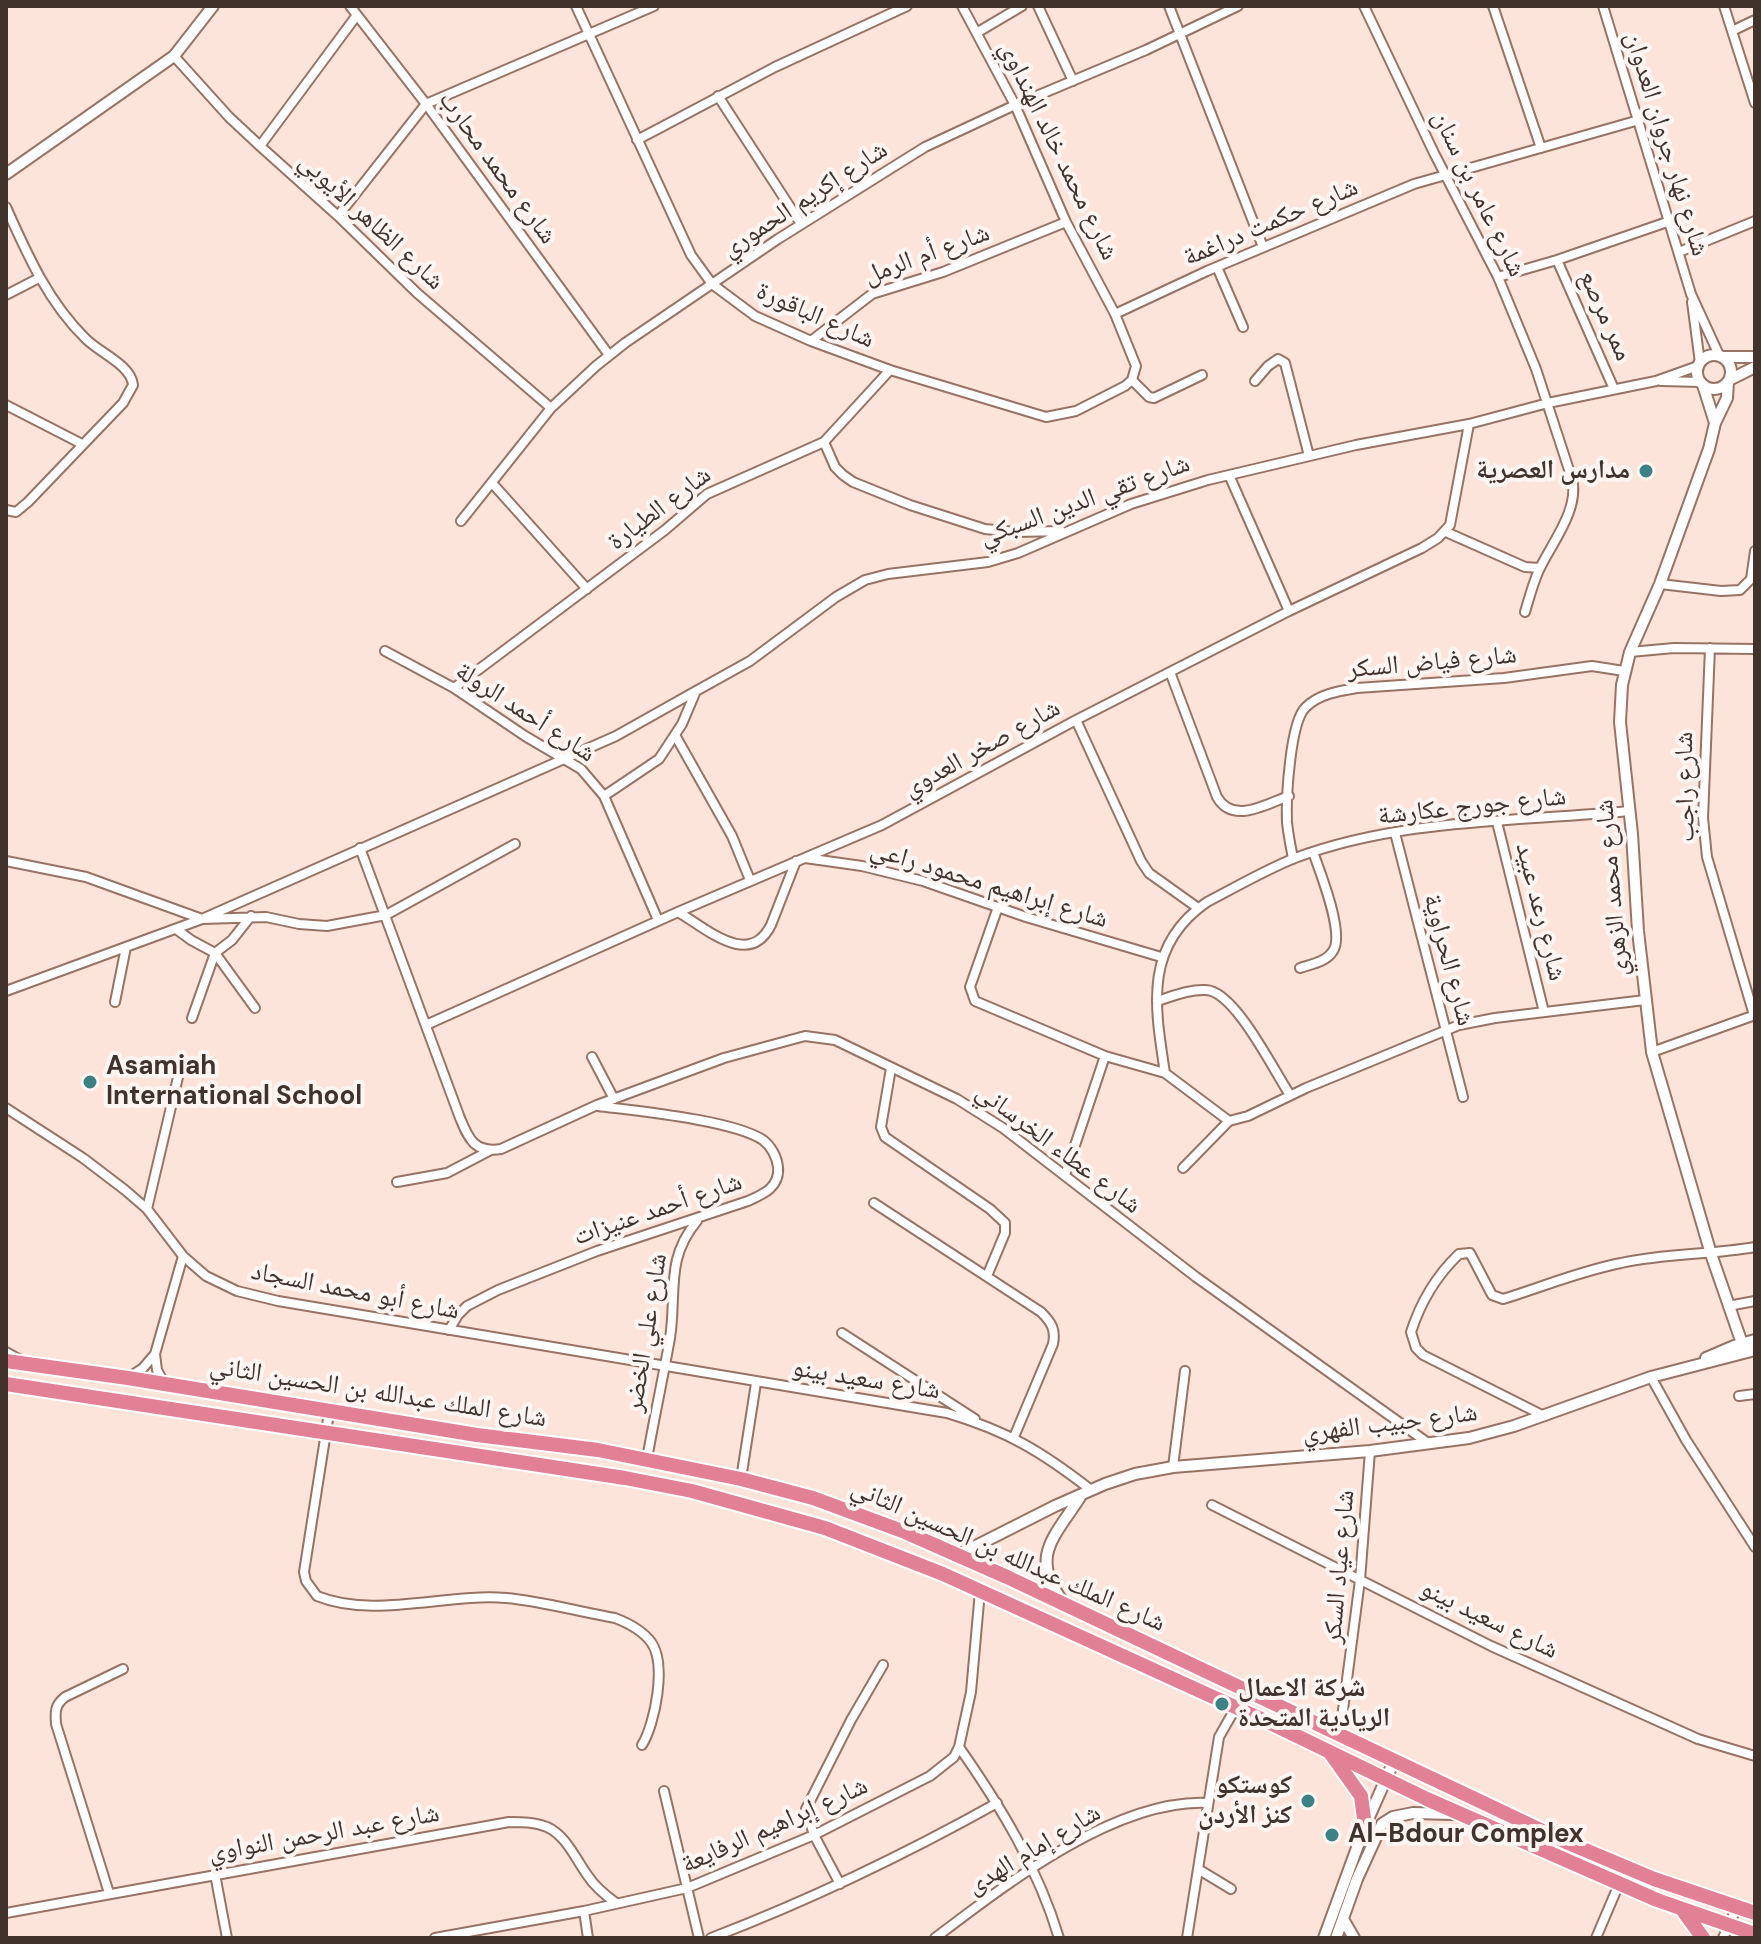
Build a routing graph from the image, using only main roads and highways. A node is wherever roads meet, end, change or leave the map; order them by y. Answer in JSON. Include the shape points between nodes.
{"nodes":[{"id":1,"x":6,"y":1361,"type":"edge"},
{"id":2,"x":6,"y":1384,"type":"edge"},
{"id":3,"x":1328,"y":1750,"type":"junction"},
{"id":4,"x":1365,"y":1826,"type":"road end"},
{"id":5,"x":1684,"y":1912,"type":"junction"},
{"id":6,"x":1755,"y":1913,"type":"edge"},
{"id":7,"x":1726,"y":1932,"type":"edge"},
{"id":8,"x":1755,"y":1934,"type":"edge"},
{"id":9,"x":1703,"y":1938,"type":"edge"}],
"edges":[{"from":1,"to":6,"type":"highway","name":"شارع الملك عبدالله بن الحسين الثاني","via":[[598,1450],[813,1498],[958,1555],[1566,1842]]},
{"from":2,"to":3,"type":"highway","name":"شارع الملك عبدالله بن الحسين الثاني","via":[[692,1491],[825,1528],[980,1590]]},
{"from":3,"to":4,"type":"highway","via":[[1361,1796]]},
{"from":3,"to":5,"type":"highway","name":"شارع الملك عبدالله بن الحسين الثاني"},
{"from":5,"to":7,"type":"highway","name":"شارع الملك عبدالله بن الحسين الثاني"},
{"from":5,"to":9,"type":"highway"},
{"from":7,"to":8,"type":"highway","name":"شارع الملك عبدالله بن الحسين الثاني"}]}
